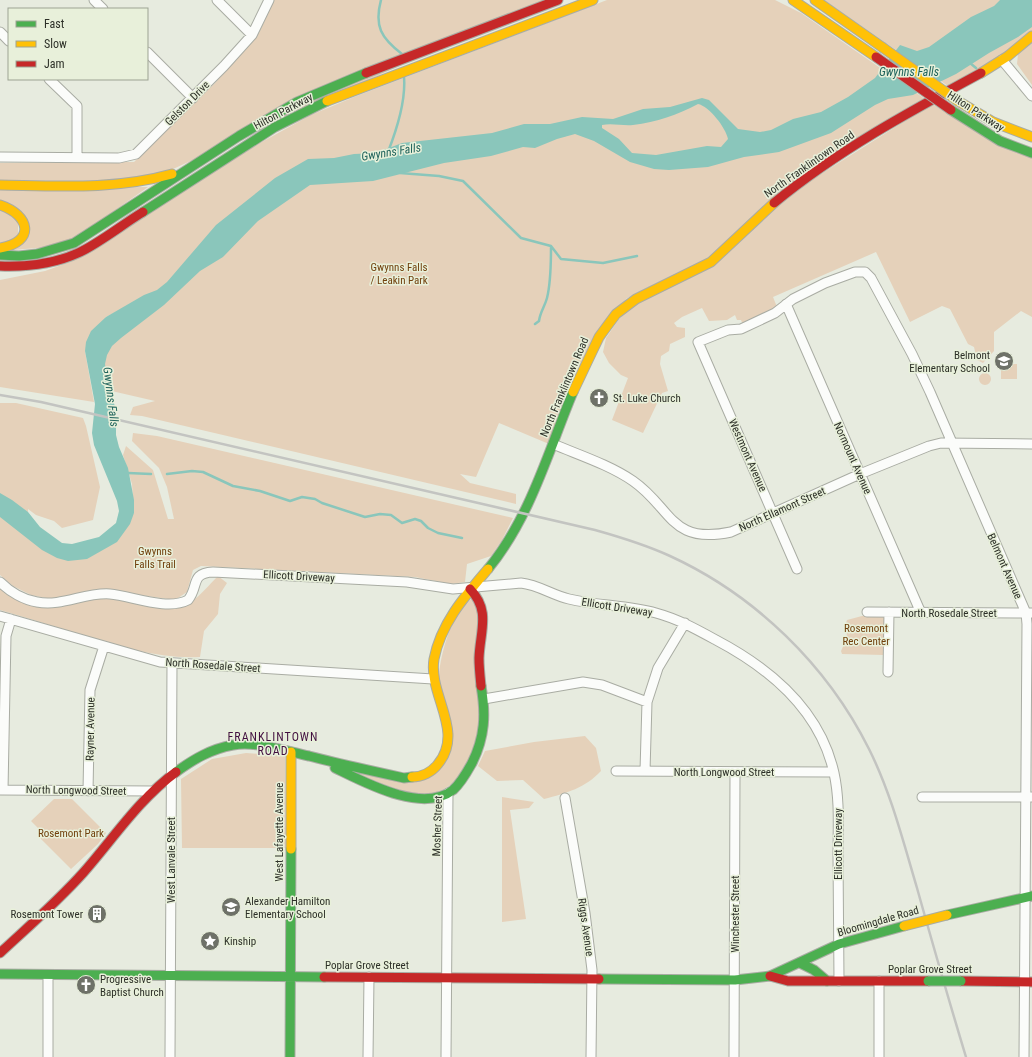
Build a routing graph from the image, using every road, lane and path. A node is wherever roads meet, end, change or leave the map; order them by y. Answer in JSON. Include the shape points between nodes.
{"nodes":[{"id":1,"x":94,"y":0,"type":"edge"},
{"id":2,"x":217,"y":0,"type":"edge"},
{"id":3,"x":269,"y":0,"type":"edge"},
{"id":4,"x":558,"y":0,"type":"edge"},
{"id":5,"x":593,"y":0,"type":"edge"},
{"id":6,"x":793,"y":0,"type":"edge"},
{"id":7,"x":815,"y":0,"type":"edge"},
{"id":8,"x":102,"y":8,"type":"edge"},
{"id":9,"x":0,"y":32,"type":"edge"},
{"id":10,"x":252,"y":35,"type":"junction"},
{"id":11,"x":1032,"y":36,"type":"edge"},
{"id":12,"x":8,"y":40,"type":"edge"},
{"id":13,"x":148,"y":53,"type":"edge"},
{"id":14,"x":1002,"y":60,"type":"junction"},
{"id":15,"x":50,"y":80,"type":"edge"},
{"id":16,"x":1032,"y":96,"type":"edge"},
{"id":17,"x":193,"y":98,"type":"junction"},
{"id":18,"x":1032,"y":137,"type":"edge"},
{"id":19,"x":1032,"y":153,"type":"edge"},
{"id":20,"x":0,"y":157,"type":"edge"},
{"id":21,"x":77,"y":157,"type":"junction"},
{"id":22,"x":189,"y":168,"type":"junction"},
{"id":23,"x":0,"y":185,"type":"edge"},
{"id":24,"x":0,"y":205,"type":"edge"},
{"id":25,"x":0,"y":248,"type":"edge"},
{"id":26,"x":0,"y":255,"type":"edge"},
{"id":27,"x":58,"y":260,"type":"junction"},
{"id":28,"x":0,"y":266,"type":"edge"},
{"id":29,"x":13,"y":275,"type":"dead end"},
{"id":30,"x":786,"y":304,"type":"junction"},
{"id":31,"x":952,"y":443,"type":"junction"},
{"id":32,"x":553,"y":444,"type":"junction"},
{"id":33,"x":1032,"y":444,"type":"edge"},
{"id":34,"x":860,"y":474,"type":"junction"},
{"id":35,"x":773,"y":513,"type":"junction"},
{"id":36,"x":797,"y":569,"type":"dead end"},
{"id":37,"x":0,"y":582,"type":"edge"},
{"id":38,"x":470,"y":589,"type":"junction"},
{"id":39,"x":867,"y":612,"type":"dead end"},
{"id":40,"x":889,"y":612,"type":"junction"},
{"id":41,"x":920,"y":613,"type":"junction"},
{"id":42,"x":1029,"y":613,"type":"edge"},
{"id":43,"x":0,"y":616,"type":"edge"},
{"id":44,"x":11,"y":619,"type":"junction"},
{"id":45,"x":684,"y":623,"type":"junction"},
{"id":46,"x":104,"y":646,"type":"junction"},
{"id":47,"x":172,"y":663,"type":"junction"},
{"id":48,"x":888,"y":672,"type":"dead end"},
{"id":49,"x":433,"y":679,"type":"junction"},
{"id":50,"x":484,"y":699,"type":"junction"},
{"id":51,"x":647,"y":702,"type":"junction"},
{"id":52,"x":291,"y":752,"type":"junction"},
{"id":53,"x":315,"y":758,"type":"junction"},
{"id":54,"x":616,"y":771,"type":"dead end"},
{"id":55,"x":645,"y":771,"type":"junction"},
{"id":56,"x":736,"y":772,"type":"junction"},
{"id":57,"x":833,"y":772,"type":"junction"},
{"id":58,"x":172,"y":776,"type":"junction"},
{"id":59,"x":2,"y":790,"type":"edge"},
{"id":60,"x":88,"y":790,"type":"junction"},
{"id":61,"x":153,"y":791,"type":"junction"},
{"id":62,"x":448,"y":793,"type":"junction"},
{"id":63,"x":922,"y":797,"type":"dead end"},
{"id":64,"x":1029,"y":797,"type":"edge"},
{"id":65,"x":565,"y":798,"type":"dead end"},
{"id":66,"x":1028,"y":897,"type":"edge"},
{"id":67,"x":839,"y":944,"type":"junction"},
{"id":68,"x":0,"y":953,"type":"edge"},
{"id":69,"x":800,"y":963,"type":"junction"},
{"id":70,"x":0,"y":974,"type":"edge"},
{"id":71,"x":48,"y":975,"type":"junction"},
{"id":72,"x":171,"y":976,"type":"junction"},
{"id":73,"x":770,"y":976,"type":"junction"},
{"id":74,"x":290,"y":977,"type":"junction"},
{"id":75,"x":369,"y":977,"type":"junction"},
{"id":76,"x":446,"y":978,"type":"junction"},
{"id":77,"x":592,"y":979,"type":"junction"},
{"id":78,"x":735,"y":980,"type":"junction"},
{"id":79,"x":827,"y":982,"type":"junction"},
{"id":80,"x":839,"y":982,"type":"junction"},
{"id":81,"x":879,"y":982,"type":"junction"},
{"id":82,"x":1028,"y":982,"type":"edge"},
{"id":83,"x":48,"y":1057,"type":"edge"},
{"id":84,"x":170,"y":1057,"type":"edge"},
{"id":85,"x":290,"y":1057,"type":"edge"},
{"id":86,"x":368,"y":1057,"type":"edge"},
{"id":87,"x":446,"y":1057,"type":"edge"},
{"id":88,"x":591,"y":1057,"type":"edge"},
{"id":89,"x":734,"y":1057,"type":"edge"},
{"id":90,"x":878,"y":1057,"type":"edge"},
{"id":91,"x":1024,"y":1057,"type":"edge"}],
"edges":[{"from":1,"to":8,"type":"street"},
{"from":2,"to":10,"type":"street"},
{"from":3,"to":10,"type":"street","name":"Gelston Drive"},
{"from":4,"to":22,"type":"main road","name":"Hilton Parkway","via":[[324,89],[270,117]]},
{"from":5,"to":27,"type":"main road","name":"Hilton Parkway","via":[[328,100],[275,127],[78,253]]},
{"from":6,"to":19,"type":"main road","name":"Hilton Parkway","bridge":true,"via":[[992,137]]},
{"from":7,"to":18,"type":"main road","name":"Hilton Parkway","bridge":true,"via":[[958,101],[993,122]]},
{"from":9,"to":12,"type":"street"},
{"from":10,"to":17,"type":"street","name":"Gelston Drive"},
{"from":11,"to":14,"type":"main road","name":"North Franklintown Road"},
{"from":13,"to":17,"type":"street"},
{"from":14,"to":16,"type":"street"},
{"from":14,"to":32,"type":"main road","name":"North Franklintown Road","via":[[912,110],[820,168],[772,205],[710,263],[630,301],[618,310],[603,329],[588,357]]},
{"from":15,"to":21,"type":"street","via":[[77,106]]},
{"from":17,"to":21,"type":"street","name":"Gelston Drive","via":[[136,154],[124,158]]},
{"from":20,"to":21,"type":"street","name":"Gelston Drive"},
{"from":22,"to":23,"type":"main road","via":[[152,181],[128,185]]},
{"from":22,"to":26,"type":"main road","name":"Hilton Parkway","via":[[74,243],[37,254]]},
{"from":24,"to":25,"type":"main road","via":[[20,213],[26,225],[19,242],[8,248]]},
{"from":27,"to":28,"type":"main road","name":"Hilton Parkway","via":[[32,266]]},
{"from":27,"to":29,"type":"main road","via":[[46,267]]},
{"from":30,"to":31,"type":"street","name":"Belmont Avenue","via":[[825,283],[855,272],[865,272],[872,278],[912,354]]},
{"from":30,"to":34,"type":"street","name":"Normount Avenue"},
{"from":30,"to":35,"type":"street","name":"Westmont Avenue","via":[[776,313],[741,329],[728,330],[698,342]]},
{"from":31,"to":33,"type":"street","name":"North Ellamont Street"},
{"from":31,"to":34,"type":"street","name":"North Ellamont Street","via":[[916,450]]},
{"from":31,"to":42,"type":"street","name":"Belmont Avenue"},
{"from":32,"to":35,"type":"street","name":"North Ellamont Street","via":[[634,481],[673,521],[691,533],[710,536],[731,532]]},
{"from":32,"to":38,"type":"main road","name":"North Franklintown Road","via":[[508,543]]},
{"from":34,"to":35,"type":"street","name":"North Ellamont Street"},
{"from":34,"to":41,"type":"street","name":"Normount Avenue"},
{"from":35,"to":36,"type":"street","name":"Westmont Avenue"},
{"from":37,"to":38,"type":"street","name":"Ellicott Driveway","via":[[24,598],[44,603],[100,594],[171,604],[188,600],[198,577],[213,572],[396,581],[453,590]]},
{"from":38,"to":45,"type":"street","name":"Ellicott Driveway","via":[[510,583],[531,584],[569,599],[638,609]]},
{"from":38,"to":49,"type":"main road","name":"North Franklintown Road","via":[[441,635]]},
{"from":38,"to":50,"type":"main road","name":"Mosher Street","via":[[478,595],[484,611],[479,664]]},
{"from":39,"to":40,"type":"street","name":"North Rosedale Street"},
{"from":40,"to":41,"type":"street","name":"North Rosedale Street"},
{"from":40,"to":48,"type":"street"},
{"from":41,"to":42,"type":"street","name":"North Rosedale Street"},
{"from":42,"to":64,"type":"street","name":"Belmont Avenue"},
{"from":43,"to":44,"type":"street","name":"North Rosedale Street"},
{"from":44,"to":46,"type":"street","name":"North Rosedale Street"},
{"from":44,"to":59,"type":"street","via":[[6,636]]},
{"from":45,"to":51,"type":"street","via":[[658,668]]},
{"from":45,"to":57,"type":"street","name":"Ellicott Driveway","via":[[739,652],[788,689],[812,720]]},
{"from":46,"to":47,"type":"street","name":"North Rosedale Street"},
{"from":46,"to":60,"type":"street","name":"Rayner Avenue","via":[[90,690]]},
{"from":47,"to":49,"type":"street","name":"North Rosedale Street"},
{"from":47,"to":58,"type":"street","name":"West Lanvale Street"},
{"from":49,"to":53,"type":"main road","name":"North Franklintown Road","via":[[446,715],[448,734],[445,754],[433,770],[415,779],[404,778]]},
{"from":50,"to":51,"type":"street","via":[[583,682],[602,685]]},
{"from":50,"to":62,"type":"main road","name":"Mosher Street","via":[[485,722],[481,745],[462,780]]},
{"from":51,"to":55,"type":"street"},
{"from":52,"to":53,"type":"main road","name":"North Franklintown Road"},
{"from":52,"to":58,"type":"main road","name":"North Franklintown Road","via":[[247,745],[221,748],[205,754]]},
{"from":52,"to":74,"type":"main road","name":"West Lafayette Avenue"},
{"from":53,"to":62,"type":"main road","name":"North Franklintown Road","via":[[402,796],[423,798]]},
{"from":54,"to":55,"type":"street","name":"North Longwood Street"},
{"from":55,"to":56,"type":"street","name":"North Longwood Street"},
{"from":56,"to":57,"type":"street","name":"North Longwood Street"},
{"from":56,"to":78,"type":"street","name":"Winchester Street"},
{"from":57,"to":67,"type":"street","name":"Ellicott Driveway","via":[[838,802]]},
{"from":58,"to":61,"type":"main road","name":"North Franklintown Road"},
{"from":58,"to":72,"type":"street","name":"West Lanvale Street"},
{"from":59,"to":60,"type":"street","name":"North Longwood Street"},
{"from":60,"to":61,"type":"street","name":"North Longwood Street"},
{"from":61,"to":68,"type":"main road","name":"North Franklintown Road","via":[[82,874]]},
{"from":62,"to":76,"type":"street","name":"Mosher Street"},
{"from":63,"to":64,"type":"street"},
{"from":64,"to":66,"type":"street","name":"Belmont Avenue"},
{"from":65,"to":77,"type":"street","name":"Riggs Avenue","via":[[585,913]]},
{"from":66,"to":67,"type":"main road","name":"Bloomingdale Road","bridge":true},
{"from":66,"to":82,"type":"street","name":"Belmont Avenue"},
{"from":67,"to":69,"type":"main road","name":"Bloomingdale Road"},
{"from":67,"to":80,"type":"street","name":"Ellicott Driveway"},
{"from":69,"to":73,"type":"main road","name":"Bloomingdale Road"},
{"from":69,"to":79,"type":"main road","via":[[814,970]]},
{"from":70,"to":71,"type":"main road","name":"Poplar Grove Street"},
{"from":71,"to":72,"type":"main road","name":"Poplar Grove Street"},
{"from":71,"to":83,"type":"street"},
{"from":72,"to":74,"type":"main road","name":"Poplar Grove Street"},
{"from":72,"to":84,"type":"street","name":"West Lanvale Street"},
{"from":73,"to":78,"type":"main road","name":"Bloomingdale Road"},
{"from":73,"to":79,"type":"main road","name":"Poplar Grove Street","via":[[788,981]]},
{"from":74,"to":75,"type":"main road","name":"Poplar Grove Street"},
{"from":74,"to":85,"type":"main road","name":"West Lafayette Avenue"},
{"from":75,"to":76,"type":"main road","name":"Poplar Grove Street"},
{"from":75,"to":86,"type":"street"},
{"from":76,"to":77,"type":"main road","name":"Poplar Grove Street"},
{"from":76,"to":87,"type":"street","name":"Mosher Street"},
{"from":77,"to":78,"type":"main road","name":"Poplar Grove Street"},
{"from":77,"to":88,"type":"street","name":"Riggs Avenue"},
{"from":78,"to":89,"type":"street","name":"Winchester Street"},
{"from":79,"to":80,"type":"main road","name":"Poplar Grove Street"},
{"from":80,"to":81,"type":"main road","name":"Poplar Grove Street"},
{"from":81,"to":82,"type":"main road","name":"Poplar Grove Street","bridge":true},
{"from":81,"to":90,"type":"street"},
{"from":82,"to":91,"type":"street","name":"Belmont Avenue"}]}
